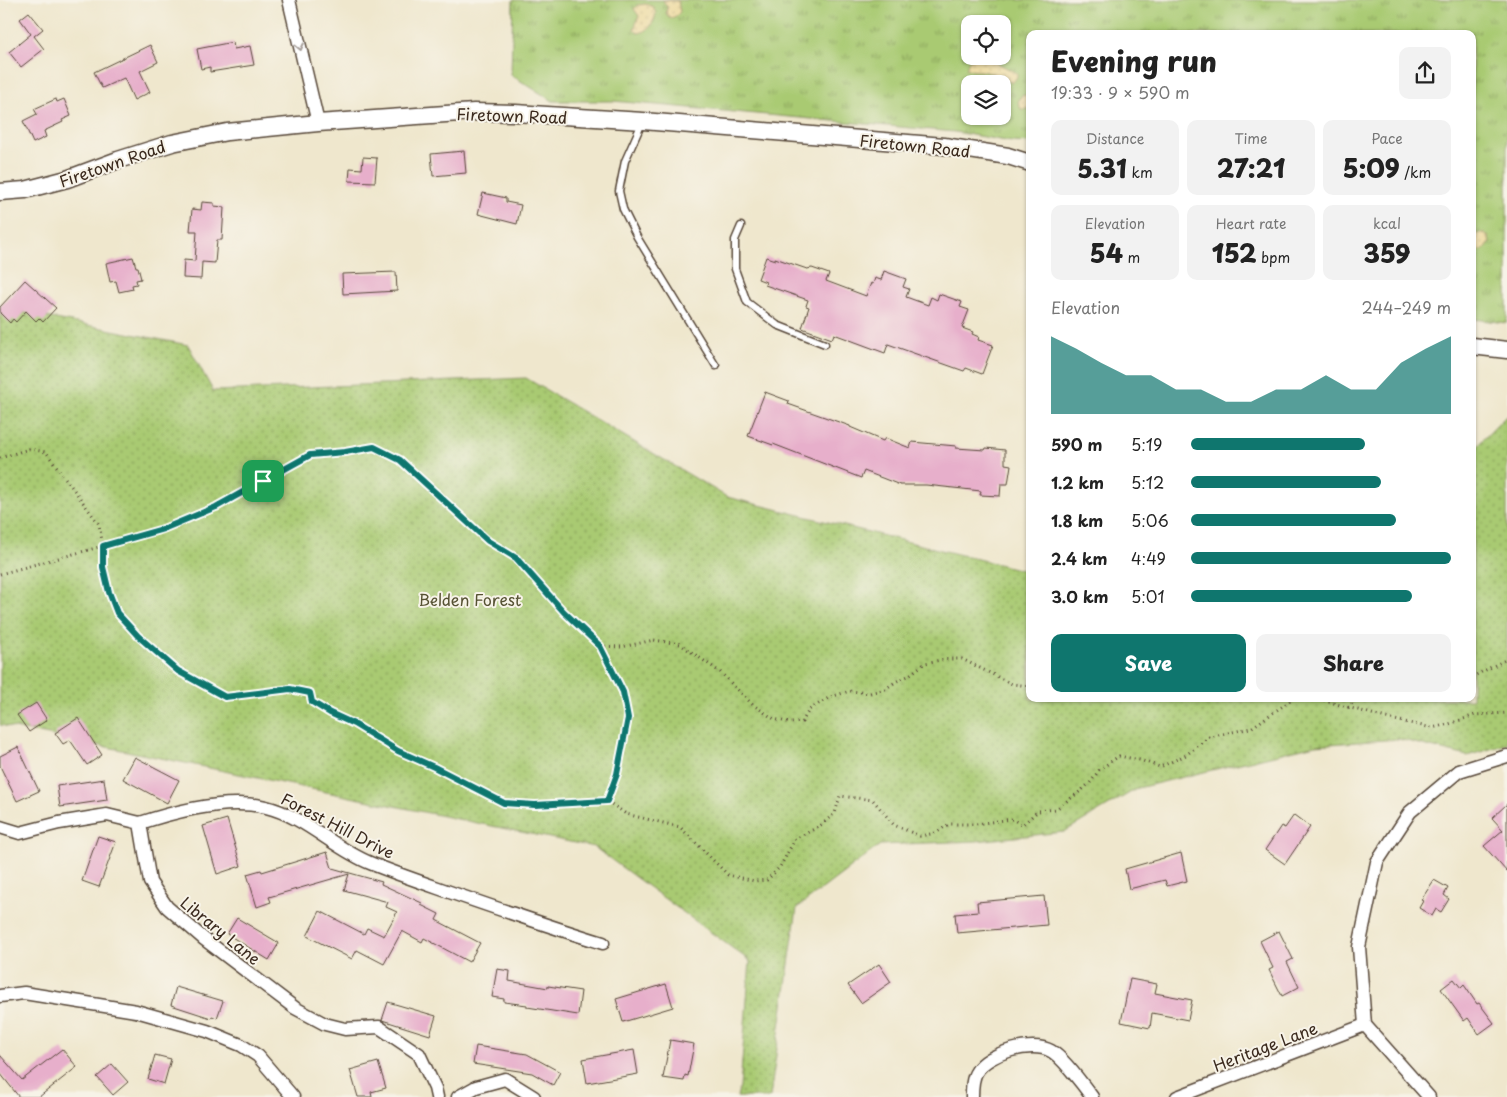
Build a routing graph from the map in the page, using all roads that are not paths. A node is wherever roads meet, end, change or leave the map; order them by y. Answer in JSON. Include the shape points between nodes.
{"nodes":[{"id":1,"x":289,"y":0,"type":"edge"},
{"id":2,"x":643,"y":122,"type":"junction"},
{"id":3,"x":318,"y":123,"type":"junction"},
{"id":4,"x":1026,"y":162,"type":"edge"},
{"id":5,"x":0,"y":192,"type":"edge"},
{"id":6,"x":740,"y":226,"type":"dead end"},
{"id":7,"x":825,"y":344,"type":"dead end"},
{"id":8,"x":1476,"y":346,"type":"edge"},
{"id":9,"x":1507,"y":350,"type":"edge"},
{"id":10,"x":716,"y":366,"type":"dead end"},
{"id":11,"x":1507,"y":756,"type":"edge"},
{"id":12,"x":140,"y":823,"type":"junction"},
{"id":13,"x":0,"y":827,"type":"edge"},
{"id":14,"x":603,"y":943,"type":"dead end"},
{"id":15,"x":0,"y":996,"type":"edge"},
{"id":16,"x":1365,"y":1025,"type":"junction"},
{"id":17,"x":292,"y":1097,"type":"edge"},
{"id":18,"x":437,"y":1097,"type":"edge"},
{"id":19,"x":458,"y":1097,"type":"edge"},
{"id":20,"x":534,"y":1097,"type":"edge"},
{"id":21,"x":972,"y":1097,"type":"edge"},
{"id":22,"x":1092,"y":1097,"type":"edge"},
{"id":23,"x":1177,"y":1097,"type":"edge"},
{"id":24,"x":1429,"y":1097,"type":"edge"}],
"edges":[{"from":1,"to":3,"type":"street","one_way":true},
{"from":2,"to":3,"type":"street","name":"Firetown Road","via":[[474,112]]},
{"from":2,"to":4,"type":"street","name":"Firetown Road","via":[[944,146]]},
{"from":2,"to":10,"type":"lane","via":[[625,160],[619,191],[623,210]]},
{"from":3,"to":5,"type":"street","name":"Firetown Road","via":[[227,132],[172,142],[67,179],[25,190]]},
{"from":6,"to":7,"type":"lane","via":[[735,240],[735,269],[748,302],[777,325]]},
{"from":8,"to":9,"type":"street"},
{"from":11,"to":16,"type":"street","via":[[1459,771],[1410,812],[1377,862],[1359,947]]},
{"from":12,"to":13,"type":"street","via":[[108,815],[20,833]]},
{"from":12,"to":14,"type":"street","name":"Forest Hill Drive","via":[[198,808],[265,807],[282,812],[368,862]]},
{"from":12,"to":18,"type":"street","name":"Library Lane","via":[[150,882],[167,907],[295,1008],[325,1024],[345,1029],[378,1027],[419,1054]]},
{"from":15,"to":17,"type":"street","via":[[24,993],[136,1011],[207,1031],[258,1056]]},
{"from":16,"to":23,"type":"street","name":"Heritage Lane"},
{"from":16,"to":24,"type":"street"},
{"from":19,"to":20,"type":"street","via":[[476,1086],[505,1078]]},
{"from":21,"to":22,"type":"street","via":[[973,1080],[978,1070],[1002,1053],[1033,1046],[1051,1051]]}]}
